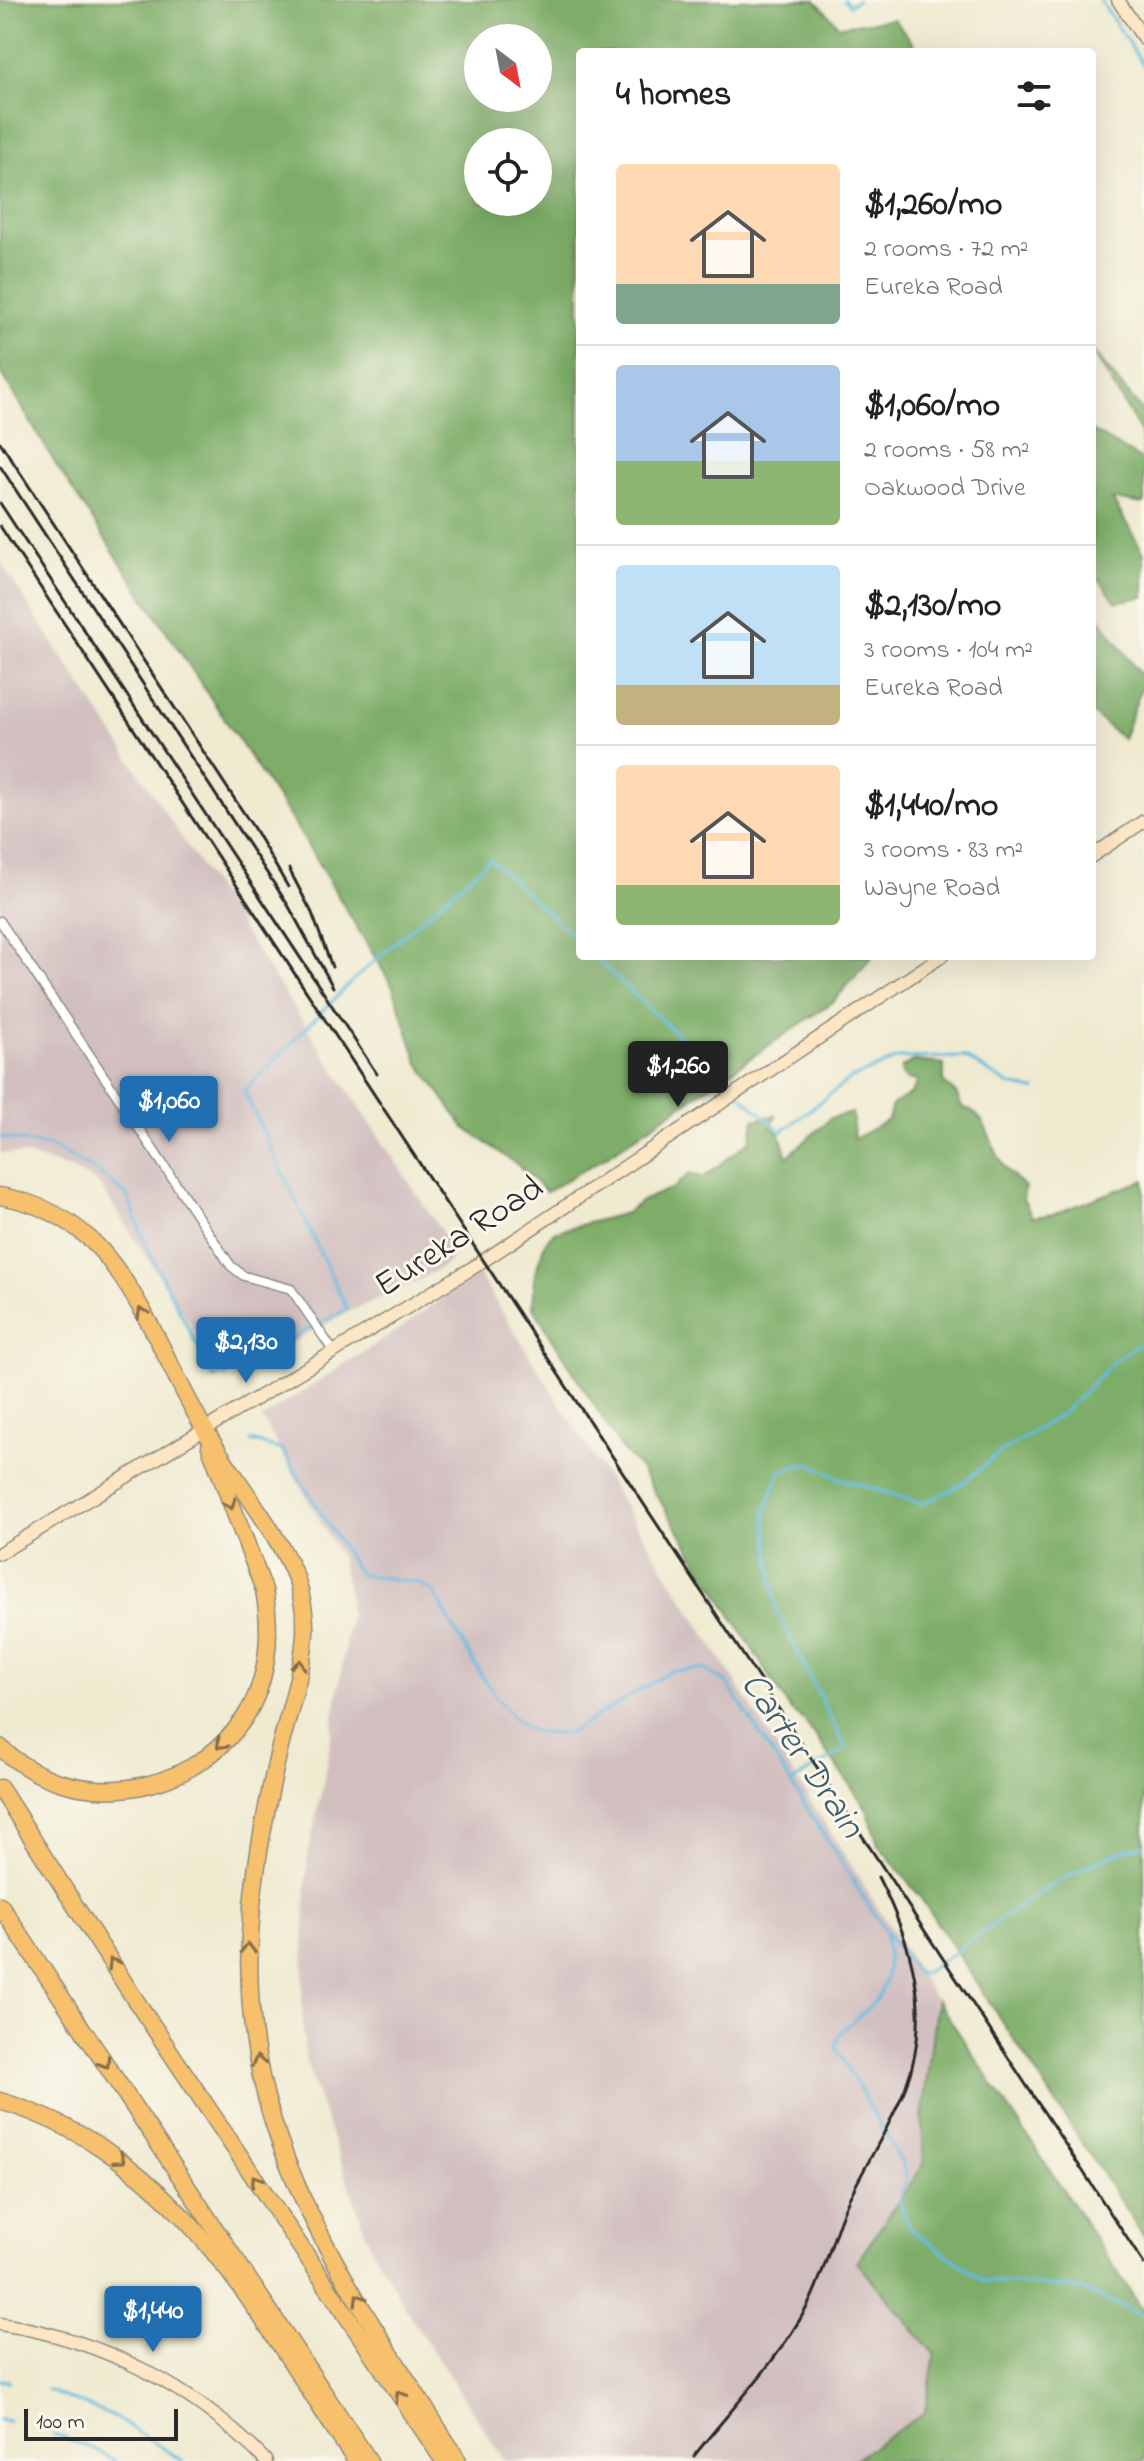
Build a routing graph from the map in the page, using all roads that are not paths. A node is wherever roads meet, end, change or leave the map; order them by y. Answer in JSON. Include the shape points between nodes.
{"nodes":[{"id":1,"x":1118,"y":0,"type":"edge"},
{"id":2,"x":1144,"y":39,"type":"edge"},
{"id":3,"x":1144,"y":821,"type":"edge"},
{"id":4,"x":1096,"y":853,"type":"edge"},
{"id":5,"x":0,"y":921,"type":"edge"},
{"id":6,"x":936,"y":960,"type":"edge"},
{"id":7,"x":0,"y":1196,"type":"edge"},
{"id":8,"x":334,"y":1352,"type":"junction"},
{"id":9,"x":205,"y":1431,"type":"junction"},
{"id":10,"x":0,"y":1553,"type":"edge"},
{"id":11,"x":0,"y":1747,"type":"edge"},
{"id":12,"x":0,"y":1788,"type":"edge"},
{"id":13,"x":0,"y":1905,"type":"edge"},
{"id":14,"x":0,"y":2101,"type":"edge"},
{"id":15,"x":0,"y":2324,"type":"edge"},
{"id":16,"x":266,"y":2461,"type":"edge"},
{"id":17,"x":356,"y":2461,"type":"edge"},
{"id":18,"x":369,"y":2461,"type":"edge"},
{"id":19,"x":444,"y":2461,"type":"edge"},
{"id":20,"x":458,"y":2461,"type":"edge"}],
"edges":[{"from":1,"to":2,"type":"street"},
{"from":3,"to":4,"type":"street"},
{"from":5,"to":8,"type":"street","via":[[231,1266],[244,1276],[291,1289]]},
{"from":6,"to":8,"type":"street","name":"Eureka Road","via":[[489,1258]]},
{"from":9,"to":7,"type":"highway","one_way":true,"via":[[139,1307],[102,1252],[62,1217]]},
{"from":8,"to":9,"type":"street","name":"Eureka Road"},
{"from":9,"to":10,"type":"street","name":"Eureka Road"},
{"from":9,"to":11,"type":"highway","one_way":true,"via":[[268,1610],[269,1643],[261,1682],[244,1720],[215,1752],[184,1772],[133,1789],[63,1784],[34,1772]]},
{"from":20,"to":9,"type":"highway","one_way":true,"via":[[323,2241],[269,2110],[248,1991],[248,1927],[305,1636],[304,1616],[287,1559]]},
{"from":19,"to":12,"type":"highway","one_way":true},
{"from":13,"to":18,"type":"highway","one_way":true},
{"from":14,"to":17,"type":"highway","one_way":true,"via":[[70,2127],[158,2188],[231,2275]]},
{"from":15,"to":16,"type":"street","via":[[84,2344],[148,2371],[212,2413]]}]}
